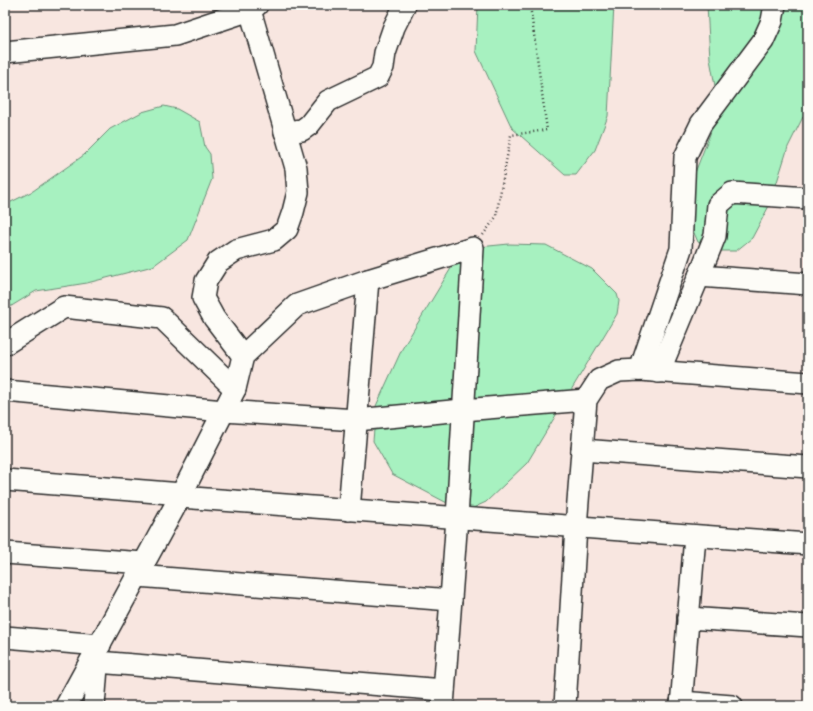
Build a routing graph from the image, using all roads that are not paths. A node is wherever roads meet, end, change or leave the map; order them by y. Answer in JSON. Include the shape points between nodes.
{"nodes":[{"id":1,"x":405,"y":5,"type":"edge"},
{"id":2,"x":775,"y":5,"type":"edge"},
{"id":3,"x":254,"y":8,"type":"edge"},
{"id":4,"x":5,"y":52,"type":"edge"},
{"id":5,"x":285,"y":132,"type":"junction"},
{"id":6,"x":808,"y":198,"type":"edge"},
{"id":7,"x":699,"y":276,"type":"junction"},
{"id":8,"x":368,"y":280,"type":"junction"},
{"id":9,"x":808,"y":284,"type":"edge"},
{"id":10,"x":5,"y":344,"type":"edge"},
{"id":11,"x":243,"y":356,"type":"junction"},
{"id":12,"x":649,"y":371,"type":"junction"},
{"id":13,"x":808,"y":383,"type":"edge"},
{"id":14,"x":234,"y":390,"type":"junction"},
{"id":15,"x":5,"y":391,"type":"edge"},
{"id":16,"x":586,"y":400,"type":"junction"},
{"id":17,"x":463,"y":410,"type":"junction"},
{"id":18,"x":224,"y":411,"type":"junction"},
{"id":19,"x":356,"y":420,"type":"junction"},
{"id":20,"x":582,"y":450,"type":"junction"},
{"id":21,"x":808,"y":467,"type":"edge"},
{"id":22,"x":5,"y":480,"type":"edge"},
{"id":23,"x":181,"y":495,"type":"junction"},
{"id":24,"x":349,"y":510,"type":"junction"},
{"id":25,"x":457,"y":518,"type":"junction"},
{"id":26,"x":576,"y":527,"type":"junction"},
{"id":27,"x":695,"y":536,"type":"junction"},
{"id":28,"x":808,"y":544,"type":"edge"},
{"id":29,"x":5,"y":553,"type":"edge"},
{"id":30,"x":140,"y":570,"type":"junction"},
{"id":31,"x":451,"y":600,"type":"junction"},
{"id":32,"x":688,"y":618,"type":"junction"},
{"id":33,"x":808,"y":626,"type":"edge"},
{"id":34,"x":5,"y":637,"type":"edge"},
{"id":35,"x":98,"y":652,"type":"junction"},
{"id":36,"x":444,"y":698,"type":"edge"},
{"id":37,"x":681,"y":704,"type":"edge"},
{"id":38,"x":66,"y":706,"type":"edge"},
{"id":39,"x":94,"y":706,"type":"edge"},
{"id":40,"x":565,"y":706,"type":"edge"},
{"id":41,"x":732,"y":706,"type":"edge"}],
"edges":[{"from":1,"to":5,"type":"street","via":[[394,27],[378,77],[328,101],[302,130]]},
{"from":2,"to":12,"type":"street","via":[[772,21],[763,41],[701,124],[685,157],[681,249]]},
{"from":3,"to":4,"type":"street","via":[[175,36]]},
{"from":3,"to":5,"type":"street"},
{"from":5,"to":11,"type":"street","via":[[296,168],[298,192],[286,229],[274,240],[236,250],[218,262],[206,281],[203,298],[214,318]]},
{"from":6,"to":7,"type":"street","via":[[732,193],[718,205],[714,236]]},
{"from":7,"to":9,"type":"street"},
{"from":7,"to":12,"type":"street"},
{"from":8,"to":11,"type":"street","via":[[298,305]]},
{"from":8,"to":17,"type":"street","via":[[473,248]]},
{"from":8,"to":19,"type":"street"},
{"from":10,"to":14,"type":"street","via":[[64,307],[162,318]]},
{"from":11,"to":14,"type":"street"},
{"from":12,"to":13,"type":"street"},
{"from":12,"to":16,"type":"street","via":[[619,371],[599,380]]},
{"from":14,"to":18,"type":"street"},
{"from":15,"to":18,"type":"street"},
{"from":16,"to":17,"type":"street"},
{"from":16,"to":20,"type":"street"},
{"from":17,"to":19,"type":"street"},
{"from":17,"to":25,"type":"street"},
{"from":18,"to":19,"type":"street"},
{"from":18,"to":23,"type":"street"},
{"from":19,"to":24,"type":"street"},
{"from":20,"to":21,"type":"street"},
{"from":20,"to":26,"type":"street"},
{"from":22,"to":23,"type":"street"},
{"from":23,"to":24,"type":"street"},
{"from":23,"to":30,"type":"street"},
{"from":24,"to":25,"type":"street"},
{"from":25,"to":26,"type":"street"},
{"from":25,"to":31,"type":"street"},
{"from":26,"to":27,"type":"street"},
{"from":26,"to":40,"type":"street"},
{"from":27,"to":28,"type":"street"},
{"from":27,"to":32,"type":"street"},
{"from":29,"to":30,"type":"street"},
{"from":30,"to":31,"type":"street"},
{"from":30,"to":35,"type":"street"},
{"from":31,"to":36,"type":"street"},
{"from":32,"to":33,"type":"street"},
{"from":32,"to":37,"type":"street"},
{"from":34,"to":35,"type":"street"},
{"from":35,"to":36,"type":"street"},
{"from":35,"to":38,"type":"street"},
{"from":35,"to":39,"type":"street"},
{"from":37,"to":41,"type":"street"}]}
